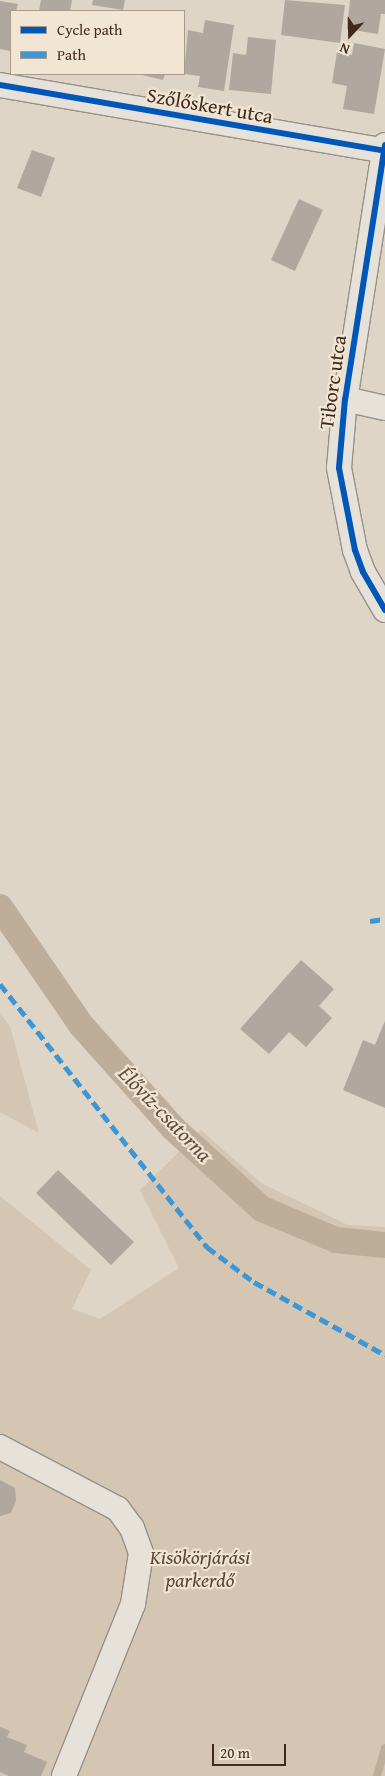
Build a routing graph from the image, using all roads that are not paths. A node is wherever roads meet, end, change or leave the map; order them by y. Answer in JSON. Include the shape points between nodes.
{"nodes":[{"id":1,"x":0,"y":85,"type":"edge"},
{"id":2,"x":385,"y":149,"type":"edge"},
{"id":3,"x":344,"y":399,"type":"junction"},
{"id":4,"x":385,"y":408,"type":"edge"},
{"id":5,"x":385,"y":610,"type":"edge"},
{"id":6,"x":0,"y":1447,"type":"edge"},
{"id":7,"x":64,"y":1776,"type":"edge"}],
"edges":[{"from":1,"to":2,"type":"street","name":"Szőlőskert utca"},
{"from":2,"to":3,"type":"street","name":"Tiborc utca"},
{"from":3,"to":4,"type":"street"},
{"from":3,"to":5,"type":"street","name":"Tiborc utca","via":[[339,451],[344,502],[363,572]]},
{"from":6,"to":7,"type":"street","via":[[118,1509],[132,1528],[140,1553],[133,1604]]}]}
